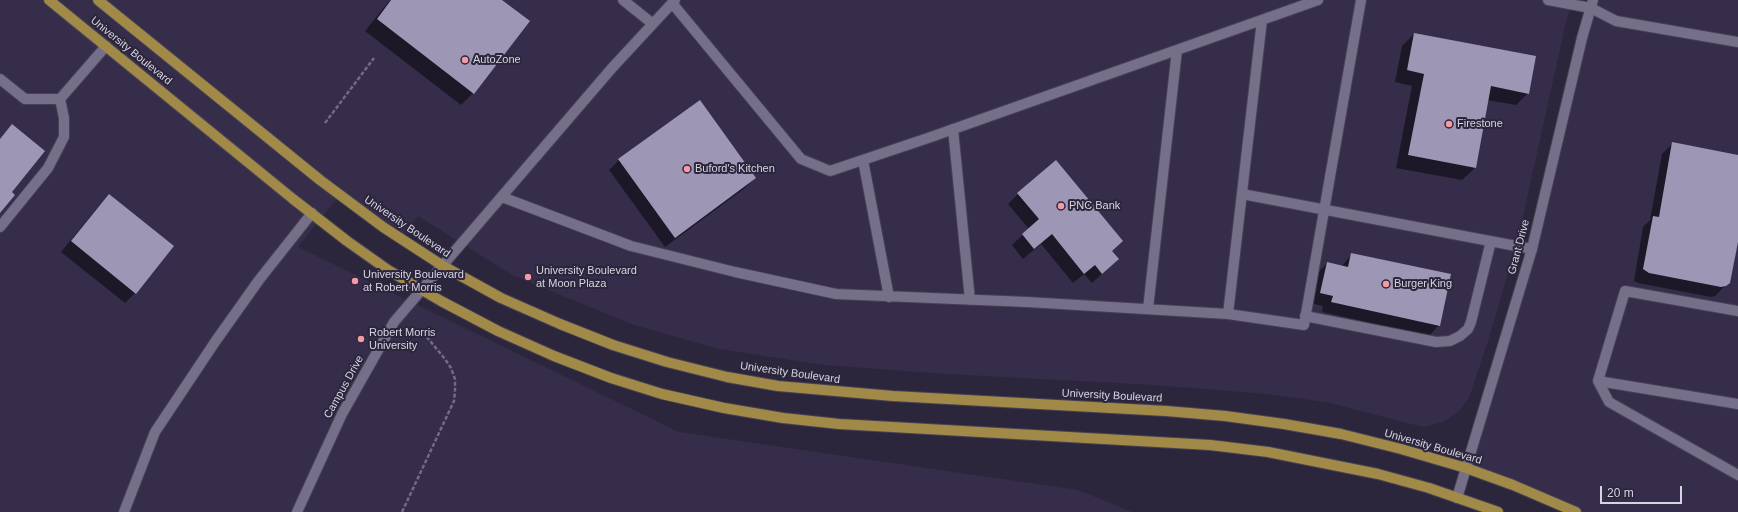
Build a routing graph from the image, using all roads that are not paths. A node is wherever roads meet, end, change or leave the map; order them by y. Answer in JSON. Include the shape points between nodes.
{"nodes":[{"id":1,"x":49,"y":0,"type":"edge"},
{"id":2,"x":98,"y":0,"type":"edge"},
{"id":3,"x":623,"y":0,"type":"edge"},
{"id":4,"x":1318,"y":0,"type":"edge"},
{"id":5,"x":1361,"y":0,"type":"edge"},
{"id":6,"x":1548,"y":0,"type":"edge"},
{"id":7,"x":674,"y":1,"type":"edge"},
{"id":8,"x":1592,"y":4,"type":"edge"},
{"id":9,"x":1262,"y":20,"type":"junction"},
{"id":10,"x":653,"y":24,"type":"junction"},
{"id":11,"x":1738,"y":42,"type":"edge"},
{"id":12,"x":106,"y":46,"type":"junction"},
{"id":13,"x":1177,"y":50,"type":"junction"},
{"id":14,"x":0,"y":79,"type":"edge"},
{"id":15,"x":60,"y":99,"type":"junction"},
{"id":16,"x":953,"y":129,"type":"junction"},
{"id":17,"x":864,"y":160,"type":"junction"},
{"id":18,"x":1242,"y":194,"type":"junction"},
{"id":19,"x":502,"y":197,"type":"junction"},
{"id":20,"x":1325,"y":210,"type":"junction"},
{"id":21,"x":312,"y":213,"type":"junction"},
{"id":22,"x":0,"y":227,"type":"edge"},
{"id":23,"x":1491,"y":241,"type":"junction"},
{"id":24,"x":1532,"y":249,"type":"junction"},
{"id":25,"x":442,"y":266,"type":"junction"},
{"id":26,"x":422,"y":290,"type":"junction"},
{"id":27,"x":889,"y":297,"type":"junction"},
{"id":28,"x":970,"y":300,"type":"junction"},
{"id":29,"x":1148,"y":309,"type":"junction"},
{"id":30,"x":1738,"y":311,"type":"edge"},
{"id":31,"x":1228,"y":314,"type":"junction"},
{"id":32,"x":1305,"y":316,"type":"junction"},
{"id":33,"x":1598,"y":381,"type":"junction"},
{"id":34,"x":1738,"y":404,"type":"edge"},
{"id":35,"x":1466,"y":468,"type":"junction"},
{"id":36,"x":1738,"y":475,"type":"edge"},
{"id":37,"x":1457,"y":498,"type":"junction"},
{"id":38,"x":124,"y":512,"type":"edge"},
{"id":39,"x":297,"y":512,"type":"edge"},
{"id":40,"x":1498,"y":512,"type":"edge"},
{"id":41,"x":1576,"y":512,"type":"edge"}],
"edges":[{"from":1,"to":12,"type":"main road","name":"University Boulevard"},
{"from":2,"to":25,"type":"main road","name":"University Boulevard","via":[[320,180],[382,227]]},
{"from":3,"to":10,"type":"street"},
{"from":4,"to":9,"type":"street"},
{"from":5,"to":20,"type":"street"},
{"from":6,"to":8,"type":"street"},
{"from":7,"to":10,"type":"street","name":"Campus Drive"},
{"from":7,"to":17,"type":"street","via":[[801,159],[830,171]]},
{"from":8,"to":11,"type":"street","via":[[1616,21]]},
{"from":8,"to":24,"type":"street","name":"Grant Drive"},
{"from":9,"to":13,"type":"street"},
{"from":9,"to":18,"type":"street"},
{"from":10,"to":19,"type":"street","name":"Campus Drive"},
{"from":12,"to":15,"type":"street"},
{"from":12,"to":21,"type":"main road","name":"University Boulevard"},
{"from":13,"to":16,"type":"street"},
{"from":13,"to":29,"type":"street"},
{"from":14,"to":15,"type":"street","via":[[25,99]]},
{"from":15,"to":22,"type":"street","via":[[64,137],[48,168]]},
{"from":16,"to":17,"type":"street"},
{"from":16,"to":28,"type":"street"},
{"from":17,"to":27,"type":"street"},
{"from":18,"to":20,"type":"street"},
{"from":18,"to":31,"type":"street"},
{"from":19,"to":25,"type":"street","name":"Campus Drive"},
{"from":19,"to":27,"type":"street","via":[[638,248],[836,294]]},
{"from":20,"to":23,"type":"street"},
{"from":20,"to":32,"type":"street"},
{"from":21,"to":26,"type":"main road","name":"University Boulevard","via":[[383,266]]},
{"from":21,"to":38,"type":"street","via":[[259,280],[156,432]]},
{"from":23,"to":24,"type":"street"},
{"from":23,"to":32,"type":"street","via":[[1471,322],[1460,336],[1450,341],[1436,342]]},
{"from":24,"to":35,"type":"street","name":"Grant Drive"},
{"from":25,"to":26,"type":"street","name":"Campus Drive"},
{"from":25,"to":35,"type":"main road","name":"University Boulevard","via":[[501,298],[600,340],[667,362],[727,377],[835,392],[1225,416],[1341,434]]},
{"from":26,"to":37,"type":"main road","name":"University Boulevard","via":[[498,331],[554,356],[662,394],[724,408],[839,424],[1153,441],[1261,451],[1378,474]]},
{"from":26,"to":39,"type":"street","name":"Campus Drive","via":[[394,322],[342,414]]},
{"from":27,"to":28,"type":"street"},
{"from":28,"to":29,"type":"street"},
{"from":29,"to":31,"type":"street"},
{"from":30,"to":33,"type":"street","via":[[1625,291]]},
{"from":31,"to":32,"type":"street","via":[[1304,325]]},
{"from":33,"to":34,"type":"street"},
{"from":33,"to":36,"type":"street","via":[[1609,402]]},
{"from":35,"to":37,"type":"street","name":"Grant Drive"},
{"from":35,"to":41,"type":"main road","name":"University Boulevard"},
{"from":37,"to":40,"type":"main road","name":"University Boulevard"}]}
